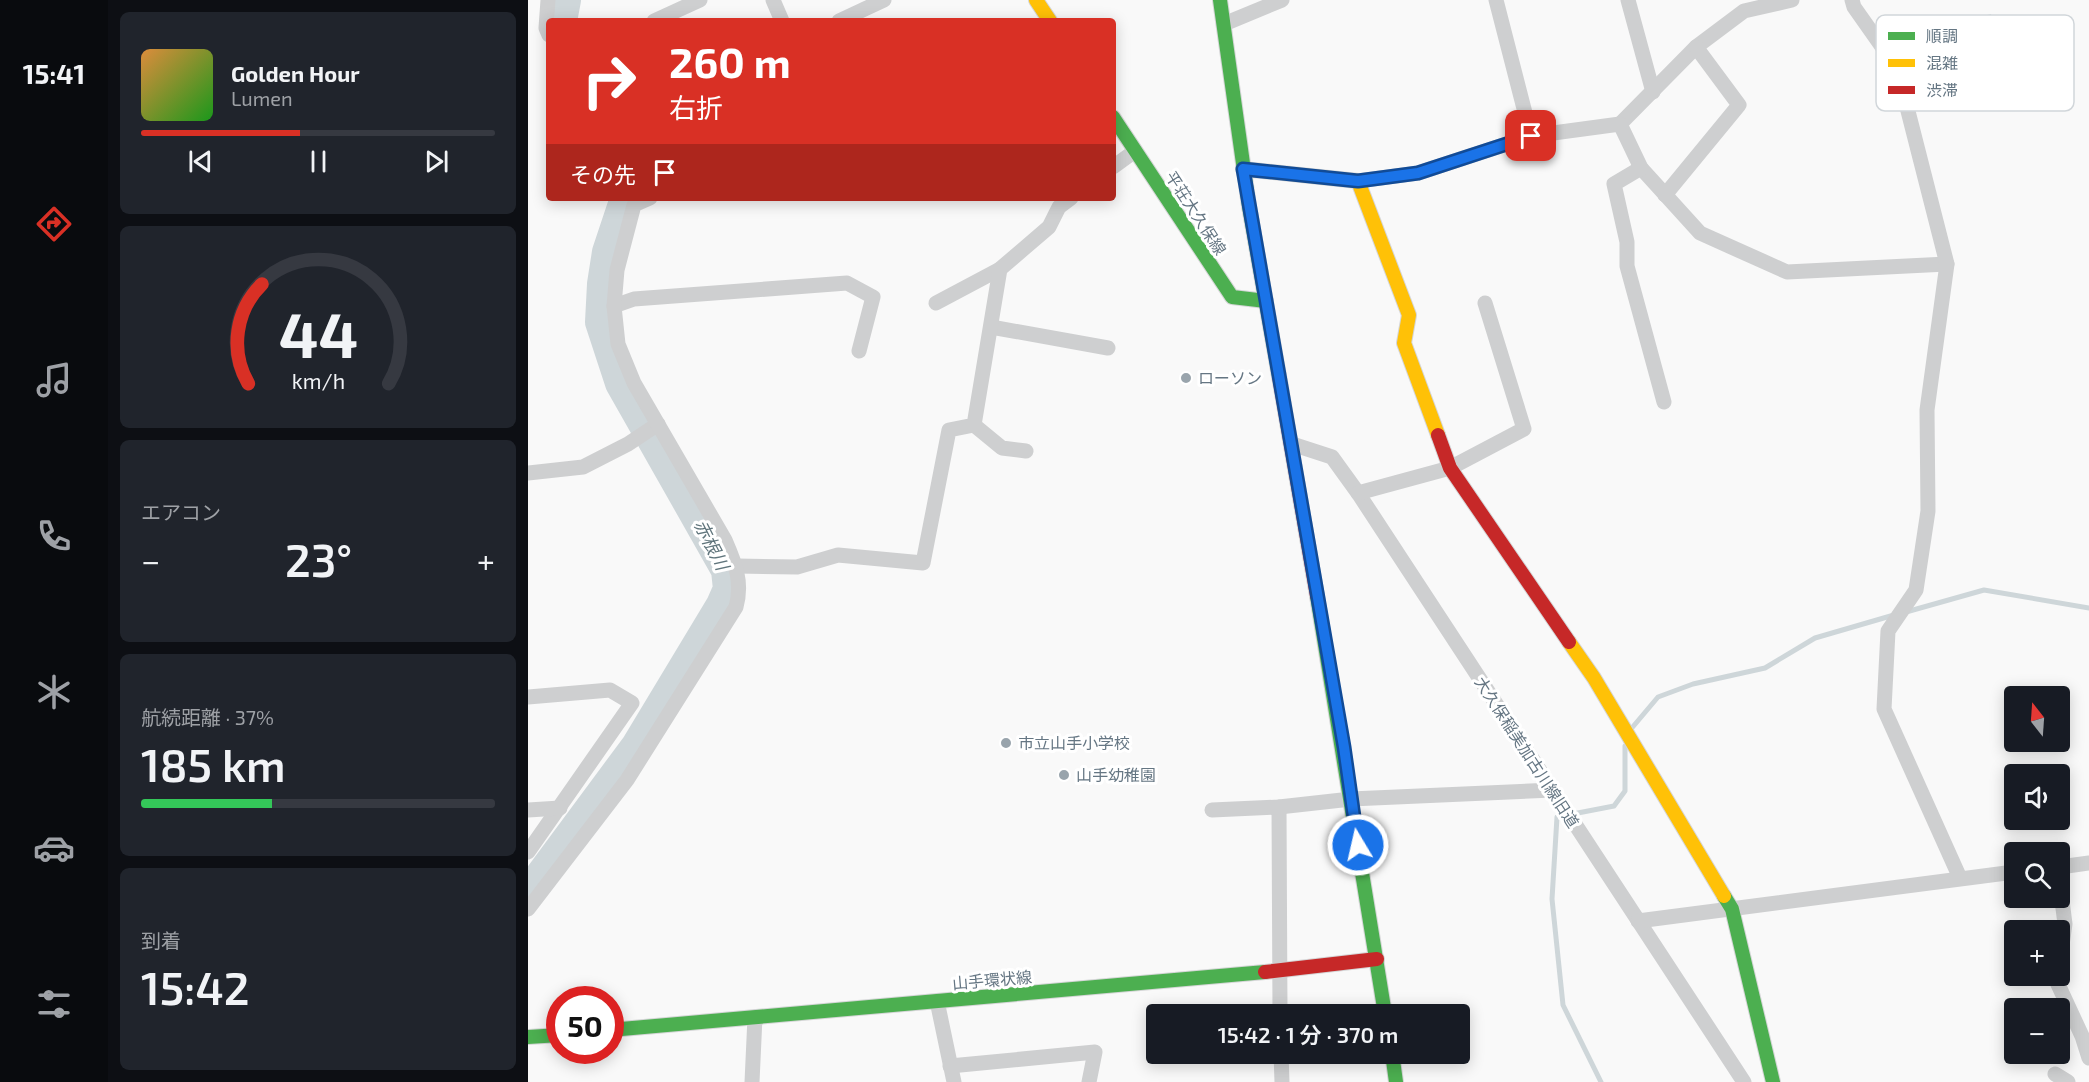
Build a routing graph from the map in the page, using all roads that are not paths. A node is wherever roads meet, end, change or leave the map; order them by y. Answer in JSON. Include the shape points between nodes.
{"nodes":[{"id":1,"x":548,"y":0,"type":"edge"},
{"id":2,"x":700,"y":0,"type":"edge"},
{"id":3,"x":773,"y":0,"type":"edge"},
{"id":4,"x":884,"y":0,"type":"edge"},
{"id":5,"x":1036,"y":0,"type":"edge"},
{"id":6,"x":1220,"y":0,"type":"edge"},
{"id":7,"x":1282,"y":0,"type":"edge"},
{"id":8,"x":1496,"y":0,"type":"edge"},
{"id":9,"x":1628,"y":0,"type":"edge"},
{"id":10,"x":1792,"y":0,"type":"edge"},
{"id":11,"x":1852,"y":0,"type":"edge"},
{"id":12,"x":547,"y":18,"type":"edge"},
{"id":13,"x":661,"y":18,"type":"edge"},
{"id":14,"x":781,"y":18,"type":"edge"},
{"id":15,"x":845,"y":18,"type":"edge"},
{"id":16,"x":1044,"y":18,"type":"edge"},
{"id":17,"x":1224,"y":24,"type":"junction"},
{"id":18,"x":1876,"y":38,"type":"edge"},
{"id":19,"x":1696,"y":47,"type":"junction"},
{"id":20,"x":1653,"y":92,"type":"junction"},
{"id":21,"x":1908,"y":111,"type":"edge"},
{"id":22,"x":1116,"y":122,"type":"edge"},
{"id":23,"x":1620,"y":124,"type":"junction"},
{"id":24,"x":1531,"y":136,"type":"junction"},
{"id":25,"x":1135,"y":151,"type":"junction"},
{"id":26,"x":1116,"y":165,"type":"edge"},
{"id":27,"x":1641,"y":168,"type":"junction"},
{"id":28,"x":1243,"y":169,"type":"junction"},
{"id":29,"x":1358,"y":181,"type":"junction"},
{"id":30,"x":1665,"y":195,"type":"junction"},
{"id":31,"x":1067,"y":201,"type":"edge"},
{"id":32,"x":631,"y":202,"type":"edge"},
{"id":33,"x":1947,"y":264,"type":"junction"},
{"id":34,"x":1000,"y":269,"type":"junction"},
{"id":35,"x":1266,"y":301,"type":"junction"},
{"id":36,"x":936,"y":303,"type":"dead end"},
{"id":37,"x":1485,"y":303,"type":"dead end"},
{"id":38,"x":614,"y":306,"type":"junction"},
{"id":39,"x":991,"y":327,"type":"junction"},
{"id":40,"x":1108,"y":348,"type":"dead end"},
{"id":41,"x":859,"y":351,"type":"dead end"},
{"id":42,"x":1664,"y":402,"type":"dead end"},
{"id":43,"x":658,"y":424,"type":"junction"},
{"id":44,"x":974,"y":425,"type":"junction"},
{"id":45,"x":1292,"y":444,"type":"junction"},
{"id":46,"x":1026,"y":451,"type":"dead end"},
{"id":47,"x":1450,"y":468,"type":"junction"},
{"id":48,"x":528,"y":473,"type":"edge"},
{"id":49,"x":1358,"y":493,"type":"junction"},
{"id":50,"x":737,"y":566,"type":"junction"},
{"id":51,"x":528,"y":697,"type":"edge"},
{"id":52,"x":1553,"y":790,"type":"junction"},
{"id":53,"x":1351,"y":800,"type":"junction"},
{"id":54,"x":1279,"y":807,"type":"junction"},
{"id":55,"x":560,"y":808,"type":"junction"},
{"id":56,"x":528,"y":810,"type":"edge"},
{"id":57,"x":1212,"y":810,"type":"dead end"},
{"id":58,"x":528,"y":852,"type":"edge"},
{"id":59,"x":2089,"y":863,"type":"edge"},
{"id":60,"x":2070,"y":866,"type":"edge"},
{"id":61,"x":2004,"y":873,"type":"edge"},
{"id":62,"x":1960,"y":878,"type":"junction"},
{"id":63,"x":528,"y":909,"type":"edge"},
{"id":64,"x":1732,"y":909,"type":"junction"},
{"id":65,"x":1638,"y":921,"type":"junction"},
{"id":66,"x":1377,"y":959,"type":"junction"},
{"id":67,"x":1280,"y":971,"type":"junction"},
{"id":68,"x":2059,"y":986,"type":"edge"},
{"id":69,"x":936,"y":1001,"type":"junction"},
{"id":70,"x":1280,"y":1004,"type":"edge"},
{"id":71,"x":1384,"y":1004,"type":"edge"},
{"id":72,"x":755,"y":1017,"type":"junction"},
{"id":73,"x":624,"y":1029,"type":"edge"},
{"id":74,"x":546,"y":1036,"type":"edge"},
{"id":75,"x":528,"y":1037,"type":"edge"},
{"id":76,"x":2089,"y":1058,"type":"edge"},
{"id":77,"x":1281,"y":1064,"type":"edge"},
{"id":78,"x":1394,"y":1064,"type":"edge"},
{"id":79,"x":950,"y":1066,"type":"junction"},
{"id":80,"x":752,"y":1082,"type":"edge"},
{"id":81,"x":954,"y":1082,"type":"edge"},
{"id":82,"x":1089,"y":1082,"type":"edge"},
{"id":83,"x":1282,"y":1082,"type":"edge"},
{"id":84,"x":1396,"y":1082,"type":"edge"},
{"id":85,"x":1744,"y":1082,"type":"edge"},
{"id":86,"x":1773,"y":1082,"type":"edge"}],
"edges":[{"from":1,"to":12,"type":"street"},
{"from":2,"to":13,"type":"street"},
{"from":3,"to":14,"type":"street"},
{"from":4,"to":15,"type":"street"},
{"from":5,"to":16,"type":"street"},
{"from":6,"to":17,"type":"street"},
{"from":7,"to":17,"type":"street"},
{"from":8,"to":24,"type":"street"},
{"from":9,"to":20,"type":"street"},
{"from":10,"to":19,"type":"street","via":[[1744,11]]},
{"from":11,"to":18,"type":"street"},
{"from":17,"to":28,"type":"street"},
{"from":19,"to":20,"type":"street"},
{"from":19,"to":30,"type":"street","via":[[1739,105]]},
{"from":20,"to":23,"type":"street"},
{"from":21,"to":33,"type":"street"},
{"from":22,"to":25,"type":"street","name":"平荘大久保線"},
{"from":23,"to":24,"type":"street"},
{"from":23,"to":27,"type":"street"},
{"from":24,"to":29,"type":"street","via":[[1418,173]]},
{"from":25,"to":26,"type":"street"},
{"from":25,"to":35,"type":"street","name":"平荘大久保線","via":[[1232,297]]},
{"from":27,"to":30,"type":"street"},
{"from":27,"to":42,"type":"street","via":[[1614,184],[1627,242],[1627,266]]},
{"from":28,"to":29,"type":"street"},
{"from":28,"to":35,"type":"street"},
{"from":29,"to":47,"type":"street","via":[[1409,315],[1404,344]]},
{"from":30,"to":33,"type":"street","via":[[1700,233],[1787,272]]},
{"from":31,"to":34,"type":"street","via":[[1048,227]]},
{"from":32,"to":38,"type":"street"},
{"from":33,"to":62,"type":"street","via":[[1927,410],[1928,512],[1916,590],[1888,631],[1884,708]]},
{"from":34,"to":36,"type":"street"},
{"from":34,"to":39,"type":"street"},
{"from":35,"to":45,"type":"street"},
{"from":37,"to":47,"type":"street","via":[[1524,429]]},
{"from":38,"to":41,"type":"street","via":[[634,299],[847,283],[873,297]]},
{"from":38,"to":43,"type":"street","via":[[618,344],[634,383]]},
{"from":39,"to":40,"type":"street"},
{"from":39,"to":44,"type":"street"},
{"from":43,"to":48,"type":"street","via":[[584,466]]},
{"from":43,"to":50,"type":"street"},
{"from":44,"to":46,"type":"street","via":[[1002,448]]},
{"from":44,"to":50,"type":"street","via":[[949,430],[922,563],[838,555],[797,567]]},
{"from":45,"to":49,"type":"street","name":"大久保稲美加古川線旧道","via":[[1332,457]]},
{"from":45,"to":53,"type":"street"},
{"from":47,"to":49,"type":"street"},
{"from":47,"to":64,"type":"street","via":[[1594,678]]},
{"from":49,"to":52,"type":"street","name":"大久保稲美加古川線旧道"},
{"from":50,"to":63,"type":"street","via":[[740,592],[736,607],[627,780]]},
{"from":51,"to":55,"type":"street","via":[[610,690],[632,704]]},
{"from":52,"to":53,"type":"street"},
{"from":52,"to":65,"type":"street","name":"大久保稲美加古川線旧道"},
{"from":53,"to":54,"type":"street"},
{"from":53,"to":66,"type":"street"},
{"from":54,"to":57,"type":"street"},
{"from":54,"to":67,"type":"street"},
{"from":55,"to":56,"type":"street"},
{"from":55,"to":58,"type":"street"},
{"from":59,"to":60,"type":"street"},
{"from":61,"to":62,"type":"street"},
{"from":62,"to":64,"type":"street"},
{"from":64,"to":65,"type":"street"},
{"from":64,"to":86,"type":"street"},
{"from":65,"to":85,"type":"street","name":"大久保稲美加古川線旧道"},
{"from":66,"to":67,"type":"street","name":"山手環状線"},
{"from":66,"to":71,"type":"street"},
{"from":67,"to":69,"type":"street","name":"山手環状線"},
{"from":67,"to":70,"type":"street"},
{"from":68,"to":76,"type":"street"},
{"from":69,"to":72,"type":"street","name":"山手環状線"},
{"from":69,"to":79,"type":"street"},
{"from":72,"to":73,"type":"street","name":"山手環状線"},
{"from":72,"to":80,"type":"street"},
{"from":74,"to":75,"type":"street"},
{"from":77,"to":83,"type":"street"},
{"from":78,"to":84,"type":"street"},
{"from":79,"to":81,"type":"street"},
{"from":79,"to":82,"type":"street","via":[[1095,1052]]}]}
